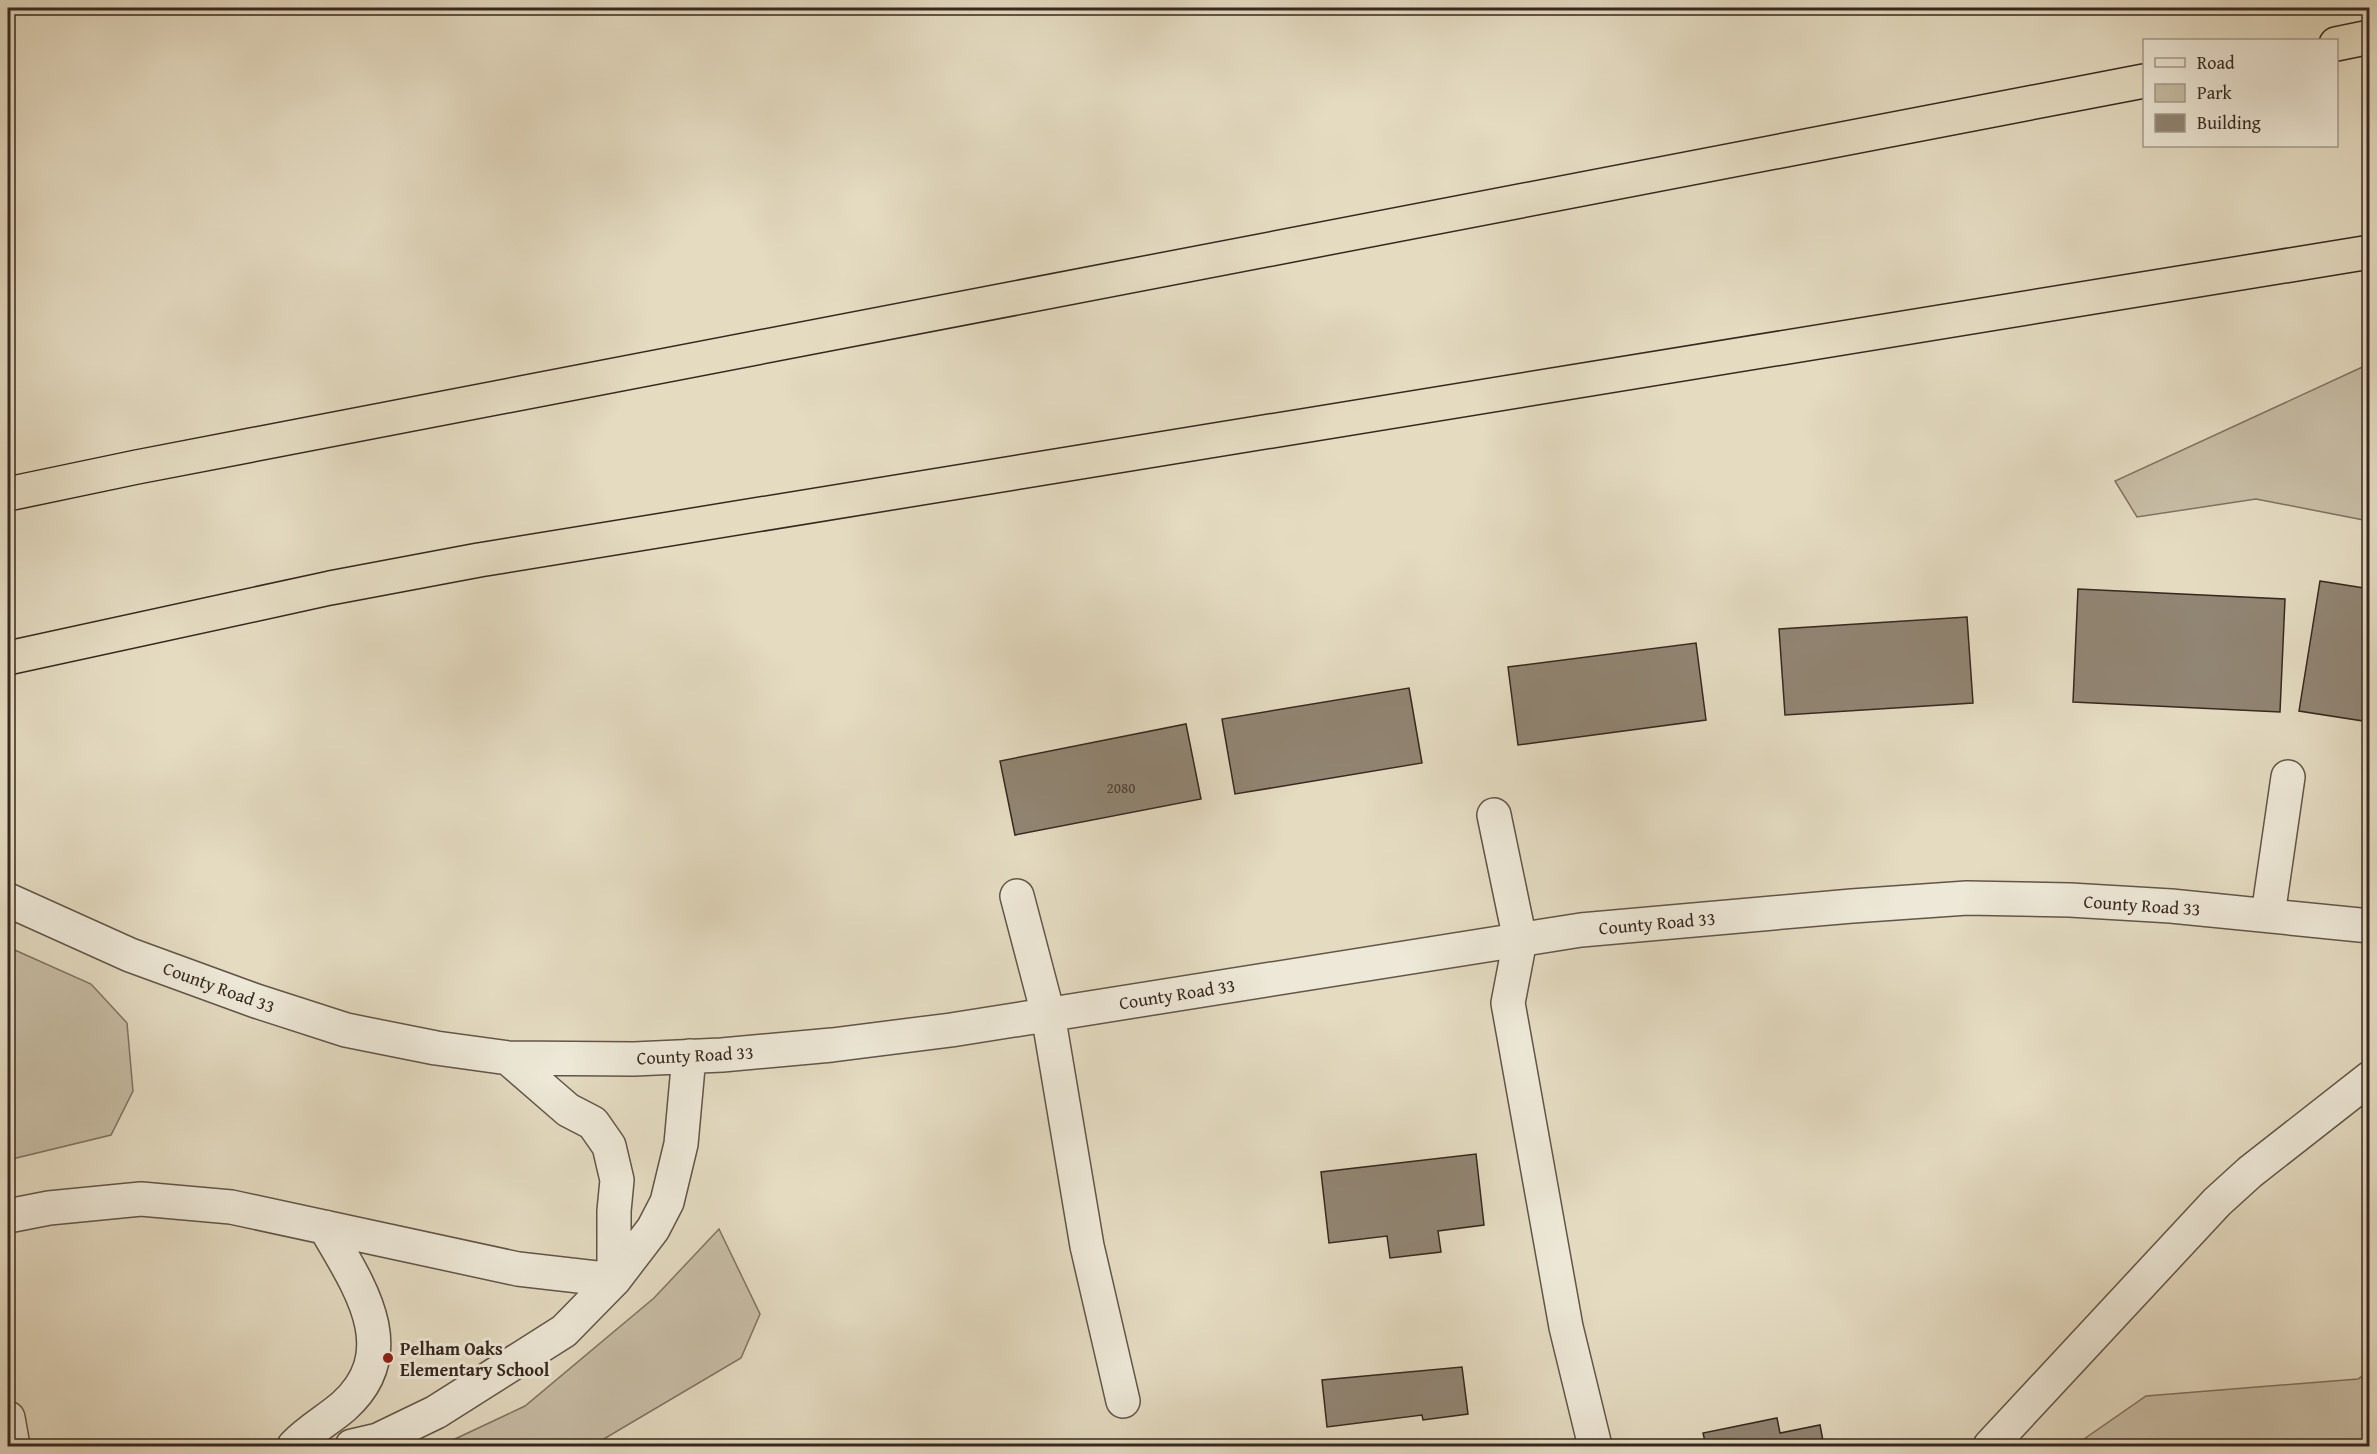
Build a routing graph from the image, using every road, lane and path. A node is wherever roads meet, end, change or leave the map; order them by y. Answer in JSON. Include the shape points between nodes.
{"nodes":[{"id":1,"x":2370,"y":37,"type":"edge"},
{"id":2,"x":2338,"y":44,"type":"edge"},
{"id":3,"x":2143,"y":81,"type":"edge"},
{"id":4,"x":2370,"y":252,"type":"edge"},
{"id":5,"x":8,"y":494,"type":"edge"},
{"id":6,"x":8,"y":658,"type":"edge"},
{"id":7,"x":2288,"y":777,"type":"dead end"},
{"id":8,"x":1494,"y":815,"type":"dead end"},
{"id":9,"x":1017,"y":896,"type":"dead end"},
{"id":10,"x":8,"y":900,"type":"edge"},
{"id":11,"x":2268,"y":915,"type":"junction"},
{"id":12,"x":2370,"y":926,"type":"edge"},
{"id":13,"x":1520,"y":940,"type":"junction"},
{"id":14,"x":1048,"y":1014,"type":"junction"},
{"id":15,"x":689,"y":1056,"type":"junction"},
{"id":16,"x":508,"y":1058,"type":"junction"},
{"id":17,"x":2370,"y":1078,"type":"edge"},
{"id":18,"x":8,"y":1216,"type":"edge"},
{"id":19,"x":325,"y":1227,"type":"junction"},
{"id":20,"x":614,"y":1280,"type":"junction"},
{"id":21,"x":1122,"y":1401,"type":"dead end"},
{"id":22,"x":8,"y":1418,"type":"edge"},
{"id":23,"x":13,"y":1446,"type":"edge"},
{"id":24,"x":294,"y":1446,"type":"edge"},
{"id":25,"x":352,"y":1446,"type":"edge"},
{"id":26,"x":1595,"y":1446,"type":"edge"},
{"id":27,"x":1990,"y":1446,"type":"edge"}],
"edges":[{"from":1,"to":2,"type":"highway"},
{"from":3,"to":5,"type":"highway","via":[[137,466]]},
{"from":4,"to":6,"type":"highway","via":[[479,560]]},
{"from":7,"to":11,"type":"street"},
{"from":8,"to":13,"type":"street"},
{"from":9,"to":14,"type":"street"},
{"from":10,"to":16,"type":"street","name":"County Road 33","via":[[130,955],[346,1030]]},
{"from":11,"to":12,"type":"street","name":"County Road 33"},
{"from":11,"to":13,"type":"street","name":"County Road 33","via":[[2070,900],[1967,898],[1592,929]]},
{"from":13,"to":14,"type":"street","name":"County Road 33"},
{"from":13,"to":26,"type":"street","via":[[1508,1003],[1566,1327]]},
{"from":14,"to":15,"type":"street","name":"County Road 33","via":[[832,1045]]},
{"from":14,"to":21,"type":"street","via":[[1087,1246]]},
{"from":15,"to":16,"type":"street","name":"County Road 33"},
{"from":15,"to":20,"type":"street","via":[[681,1144],[667,1202],[653,1229]]},
{"from":16,"to":20,"type":"street","via":[[568,1110],[593,1123],[609,1146],[617,1180]]},
{"from":17,"to":27,"type":"street","via":[[2217,1202]]},
{"from":18,"to":19,"type":"street","via":[[141,1199],[231,1207]]},
{"from":19,"to":20,"type":"street","via":[[518,1269]]},
{"from":19,"to":24,"type":"street","via":[[365,1298],[373,1324],[374,1354],[364,1384],[344,1406]]},
{"from":20,"to":25,"type":"street","via":[[564,1331],[476,1387],[427,1417],[378,1440]]},
{"from":22,"to":23,"type":"street"}]}
